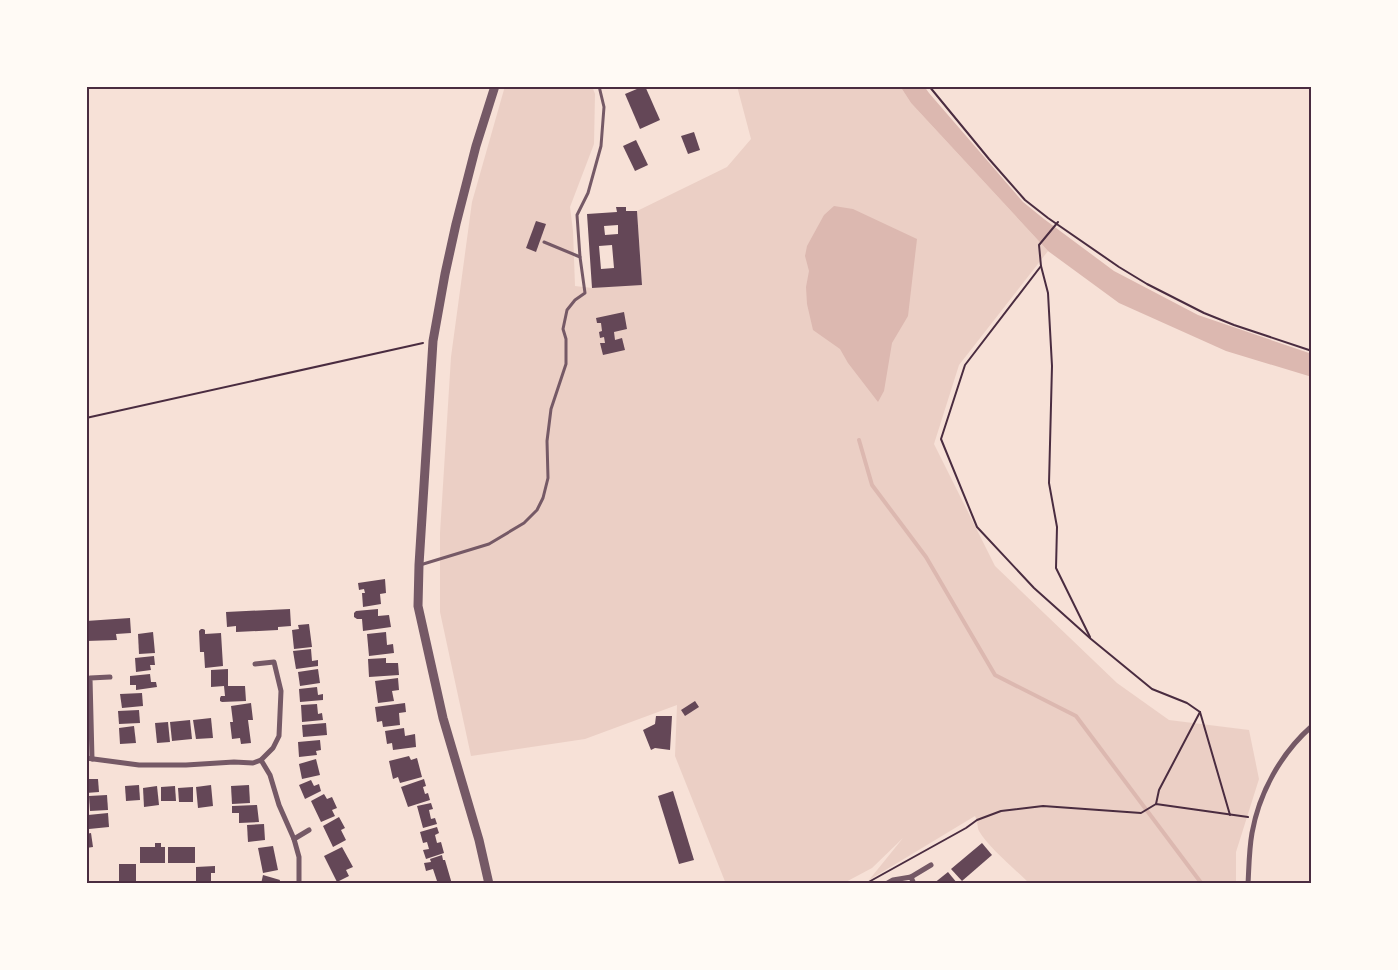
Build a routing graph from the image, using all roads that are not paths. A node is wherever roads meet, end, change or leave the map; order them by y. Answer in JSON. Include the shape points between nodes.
{"nodes":[{"id":1,"x":495,"y":86,"type":"edge"},
{"id":2,"x":599,"y":86,"type":"edge"},
{"id":3,"x":544,"y":242,"type":"dead end"},
{"id":4,"x":580,"y":257,"type":"junction"},
{"id":5,"x":419,"y":565,"type":"junction"},
{"id":6,"x":255,"y":664,"type":"dead end"},
{"id":7,"x":110,"y":677,"type":"dead end"},
{"id":8,"x":1312,"y":726,"type":"edge"},
{"id":9,"x":89,"y":759,"type":"edge"},
{"id":10,"x":261,"y":760,"type":"junction"},
{"id":11,"x":309,"y":830,"type":"dead end"},
{"id":12,"x":294,"y":839,"type":"junction"},
{"id":13,"x":932,"y":865,"type":"dead end"},
{"id":14,"x":911,"y":877,"type":"junction"},
{"id":15,"x":299,"y":884,"type":"edge"},
{"id":16,"x":489,"y":884,"type":"edge"},
{"id":17,"x":886,"y":884,"type":"edge"},
{"id":18,"x":914,"y":884,"type":"edge"},
{"id":19,"x":1248,"y":884,"type":"edge"}],
"edges":[{"from":1,"to":5,"type":"street","via":[[456,224],[433,340]]},
{"from":2,"to":4,"type":"lane","via":[[604,107],[601,146],[588,193],[577,215]]},
{"from":3,"to":4,"type":"lane"},
{"from":4,"to":5,"type":"lane","via":[[585,293],[567,310],[564,330],[566,364],[551,409],[546,441],[548,478],[543,498],[524,523],[489,544]]},
{"from":5,"to":16,"type":"street","via":[[418,606],[443,718]]},
{"from":6,"to":10,"type":"street","via":[[274,662],[281,691],[279,736]]},
{"from":7,"to":9,"type":"street","via":[[90,678]]},
{"from":8,"to":19,"type":"street","via":[[1280,762],[1262,797],[1252,834]]},
{"from":9,"to":10,"type":"street","via":[[186,766]]},
{"from":10,"to":12,"type":"street","via":[[270,775]]},
{"from":11,"to":12,"type":"street"},
{"from":12,"to":15,"type":"street","via":[[299,857]]},
{"from":13,"to":14,"type":"street"},
{"from":14,"to":17,"type":"street"},
{"from":14,"to":18,"type":"street"}]}
